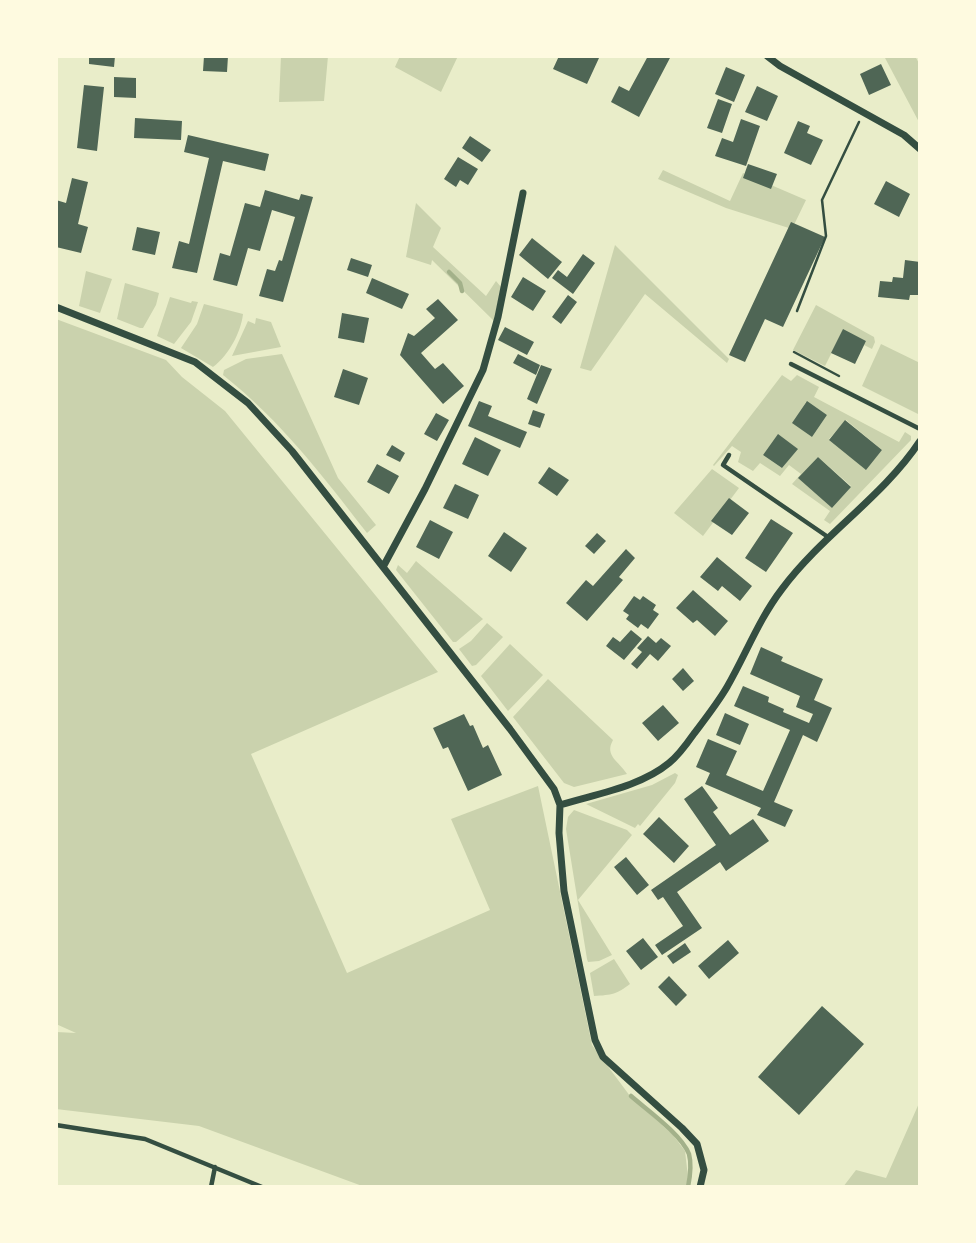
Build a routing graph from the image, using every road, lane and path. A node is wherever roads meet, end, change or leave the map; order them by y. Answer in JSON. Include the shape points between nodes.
{"nodes":[{"id":1,"x":768,"y":56,"type":"edge"},
{"id":2,"x":863,"y":112,"type":"junction"},
{"id":3,"x":920,"y":149,"type":"edge"},
{"id":4,"x":523,"y":193,"type":"dead end"},
{"id":5,"x":56,"y":307,"type":"edge"},
{"id":6,"x":797,"y":311,"type":"dead end"},
{"id":7,"x":792,"y":364,"type":"dead end"},
{"id":8,"x":920,"y":429,"type":"edge"},
{"id":9,"x":920,"y":441,"type":"edge"},
{"id":10,"x":729,"y":455,"type":"dead end"},
{"id":11,"x":830,"y":538,"type":"junction"},
{"id":12,"x":383,"y":567,"type":"junction"},
{"id":13,"x":560,"y":805,"type":"junction"},
{"id":14,"x":56,"y":1125,"type":"edge"},
{"id":15,"x":215,"y":1167,"type":"junction"},
{"id":16,"x":211,"y":1187,"type":"edge"},
{"id":17,"x":262,"y":1187,"type":"edge"},
{"id":18,"x":700,"y":1187,"type":"edge"}],
"edges":[{"from":1,"to":2,"type":"street"},
{"from":2,"to":3,"type":"street"},
{"from":2,"to":6,"type":"path","via":[[822,200],[826,236]]},
{"from":4,"to":12,"type":"street","via":[[483,370]]},
{"from":5,"to":12,"type":"street","via":[[195,362],[248,403]]},
{"from":7,"to":8,"type":"lane"},
{"from":9,"to":11,"type":"street"},
{"from":10,"to":11,"type":"lane","via":[[723,465]]},
{"from":11,"to":13,"type":"street","via":[[782,588],[710,714],[669,763],[641,779]]},
{"from":12,"to":13,"type":"street","via":[[510,729],[554,789]]},
{"from":13,"to":18,"type":"street","via":[[564,891],[595,1040],[603,1056],[697,1144],[704,1170]]},
{"from":14,"to":15,"type":"lane","via":[[145,1139]]},
{"from":15,"to":16,"type":"lane"},
{"from":15,"to":17,"type":"lane"}]}
